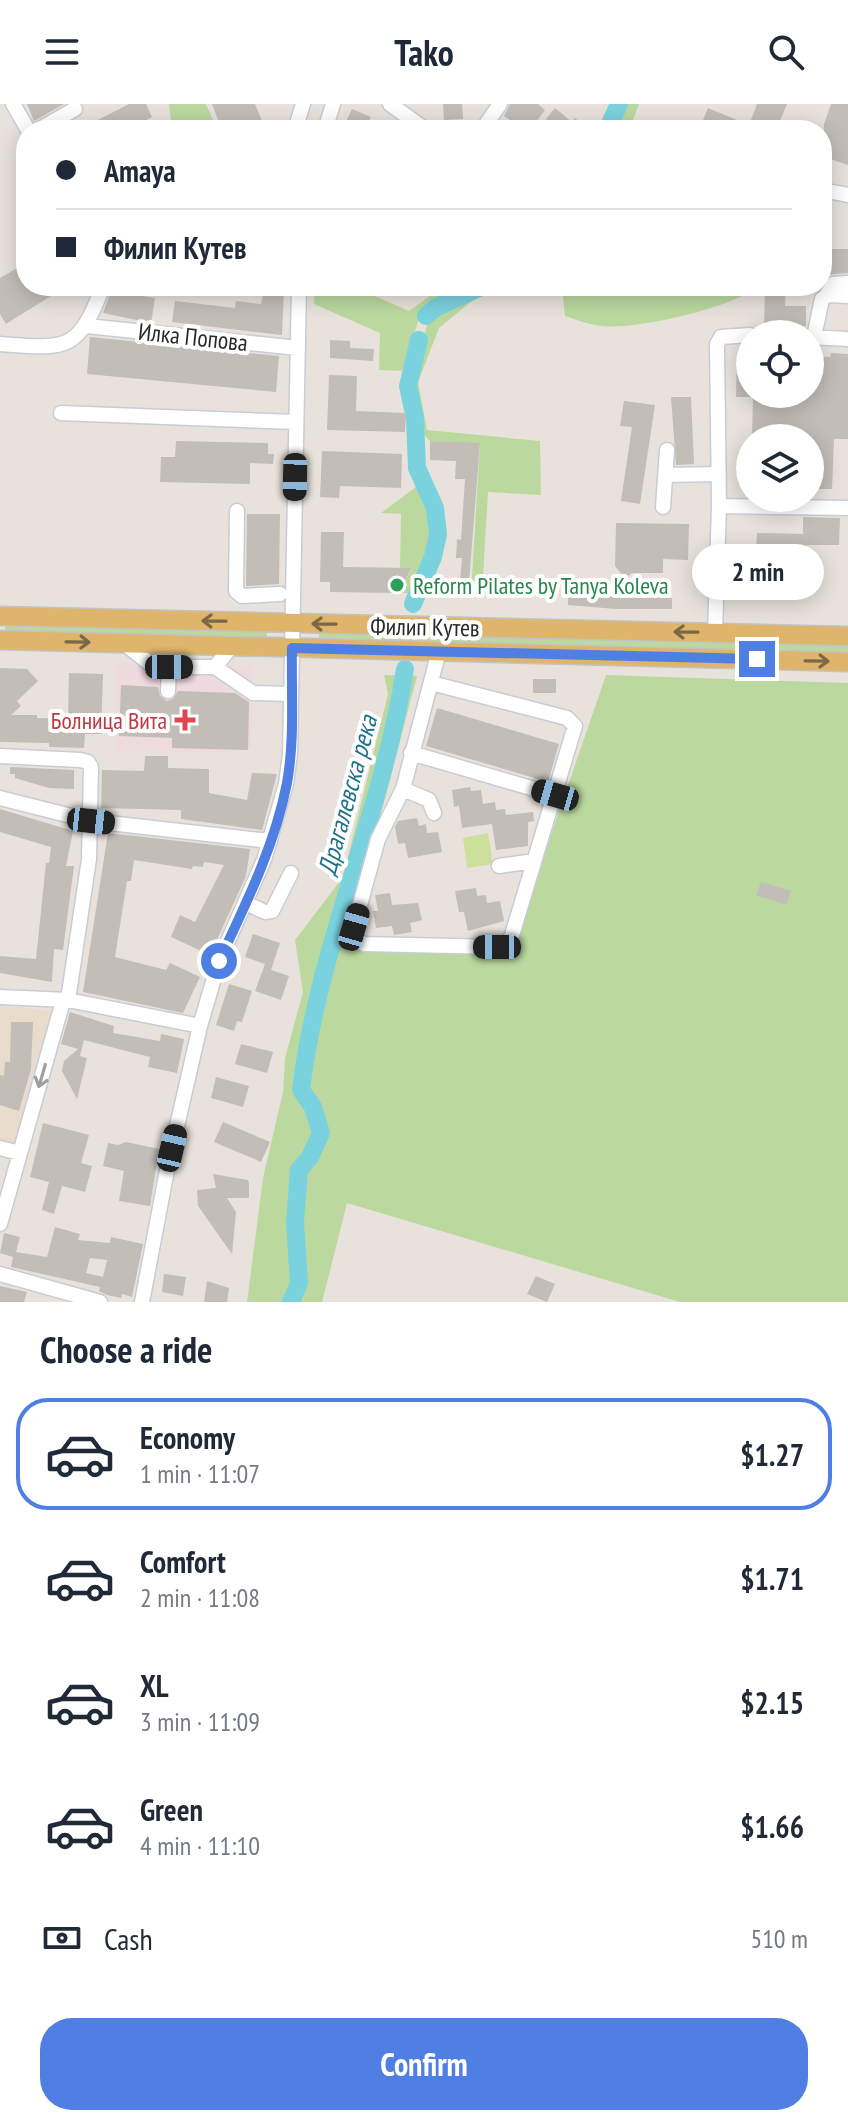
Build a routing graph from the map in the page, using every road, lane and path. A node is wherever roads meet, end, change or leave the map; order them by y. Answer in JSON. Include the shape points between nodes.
{"nodes":[{"id":1,"x":390,"y":104,"type":"edge"},
{"id":2,"x":75,"y":109,"type":"dead end"},
{"id":3,"x":56,"y":120,"type":"edge"},
{"id":4,"x":412,"y":120,"type":"edge"},
{"id":5,"x":99,"y":296,"type":"edge"},
{"id":6,"x":297,"y":296,"type":"edge"},
{"id":7,"x":826,"y":296,"type":"joint"},
{"id":8,"x":848,"y":296,"type":"edge"},
{"id":9,"x":816,"y":320,"type":"edge"},
{"id":10,"x":87,"y":326,"type":"junction"},
{"id":11,"x":736,"y":334,"type":"edge"},
{"id":12,"x":824,"y":338,"type":"edge"},
{"id":13,"x":848,"y":339,"type":"edge"},
{"id":14,"x":0,"y":344,"type":"edge"},
{"id":15,"x":298,"y":348,"type":"junction"},
{"id":16,"x":61,"y":413,"type":"dead end"},
{"id":17,"x":296,"y":422,"type":"junction"},
{"id":18,"x":667,"y":450,"type":"dead end"},
{"id":19,"x":719,"y":474,"type":"junction"},
{"id":20,"x":666,"y":475,"type":"junction"},
{"id":21,"x":719,"y":506,"type":"junction"},
{"id":22,"x":663,"y":507,"type":"dead end"},
{"id":23,"x":848,"y":508,"type":"edge"},
{"id":24,"x":237,"y":511,"type":"dead end"},
{"id":25,"x":280,"y":594,"type":"dead end"},
{"id":26,"x":256,"y":597,"type":"junction"},
{"id":27,"x":0,"y":616,"type":"edge"},
{"id":28,"x":255,"y":622,"type":"junction"},
{"id":29,"x":292,"y":623,"type":"junction"},
{"id":30,"x":715,"y":633,"type":"junction"},
{"id":31,"x":848,"y":636,"type":"edge"},
{"id":32,"x":0,"y":640,"type":"edge"},
{"id":33,"x":125,"y":644,"type":"junction"},
{"id":34,"x":232,"y":646,"type":"junction"},
{"id":35,"x":292,"y":648,"type":"junction"},
{"id":36,"x":439,"y":651,"type":"junction"},
{"id":37,"x":848,"y":662,"type":"edge"},
{"id":38,"x":169,"y":667,"type":"junction"},
{"id":39,"x":215,"y":667,"type":"junction"},
{"id":40,"x":431,"y":683,"type":"junction"},
{"id":41,"x":168,"y":691,"type":"dead end"},
{"id":42,"x":291,"y":694,"type":"junction"},
{"id":43,"x":411,"y":753,"type":"junction"},
{"id":44,"x":0,"y":756,"type":"edge"},
{"id":45,"x":403,"y":789,"type":"junction"},
{"id":46,"x":555,"y":795,"type":"junction"},
{"id":47,"x":0,"y":798,"type":"edge"},
{"id":48,"x":434,"y":813,"type":"dead end"},
{"id":49,"x":91,"y":821,"type":"junction"},
{"id":50,"x":270,"y":841,"type":"junction"},
{"id":51,"x":534,"y":861,"type":"junction"},
{"id":52,"x":499,"y":866,"type":"dead end"},
{"id":53,"x":291,"y":873,"type":"dead end"},
{"id":54,"x":246,"y":903,"type":"junction"},
{"id":55,"x":0,"y":997,"type":"edge"},
{"id":56,"x":66,"y":1000,"type":"junction"},
{"id":57,"x":200,"y":1026,"type":"junction"},
{"id":58,"x":0,"y":1148,"type":"edge"},
{"id":59,"x":20,"y":1153,"type":"junction"},
{"id":60,"x":0,"y":1224,"type":"edge"},
{"id":61,"x":0,"y":1274,"type":"edge"},
{"id":62,"x":100,"y":1302,"type":"edge"},
{"id":63,"x":142,"y":1302,"type":"edge"}],
"edges":[{"from":1,"to":4,"type":"street"},
{"from":2,"to":3,"type":"street"},
{"from":5,"to":10,"type":"street"},
{"from":6,"to":15,"type":"street"},
{"from":7,"to":8,"type":"street"},
{"from":7,"to":9,"type":"street"},
{"from":10,"to":14,"type":"street","via":[[60,345]]},
{"from":10,"to":15,"type":"street","name":"Илка Попова"},
{"from":11,"to":19,"type":"street","via":[[721,337],[717,344]]},
{"from":12,"to":13,"type":"street"},
{"from":15,"to":17,"type":"street"},
{"from":16,"to":17,"type":"street"},
{"from":17,"to":29,"type":"street"},
{"from":18,"to":20,"type":"street"},
{"from":19,"to":20,"type":"street"},
{"from":19,"to":21,"type":"street"},
{"from":20,"to":22,"type":"street"},
{"from":21,"to":23,"type":"street"},
{"from":21,"to":30,"type":"street"},
{"from":24,"to":26,"type":"street","via":[[235,588],[240,595]]},
{"from":25,"to":26,"type":"street"},
{"from":26,"to":28,"type":"street"},
{"from":28,"to":27,"type":"main road","name":"Филип Кутев","one_way":true},
{"from":28,"to":29,"type":"main road","name":"Филип Кутев"},
{"from":30,"to":29,"type":"main road","name":"Филип Кутев","one_way":true},
{"from":29,"to":35,"type":"street"},
{"from":30,"to":31,"type":"main road","name":"Филип Кутев"},
{"from":32,"to":33,"type":"main road","name":"Филип Кутев","one_way":true},
{"from":33,"to":34,"type":"main road","name":"Филип Кутев"},
{"from":33,"to":38,"type":"street","via":[[154,667]]},
{"from":34,"to":35,"type":"main road","name":"Филип Кутев"},
{"from":34,"to":39,"type":"street"},
{"from":35,"to":36,"type":"main road","name":"Филип Кутев"},
{"from":35,"to":42,"type":"street"},
{"from":36,"to":37,"type":"main road","name":"Филип Кутев","one_way":true},
{"from":36,"to":40,"type":"street"},
{"from":38,"to":39,"type":"street"},
{"from":38,"to":41,"type":"street"},
{"from":39,"to":42,"type":"street","via":[[253,693]]},
{"from":40,"to":43,"type":"street"},
{"from":40,"to":46,"type":"street","via":[[567,718],[575,734]]},
{"from":42,"to":50,"type":"street","via":[[286,784]]},
{"from":43,"to":45,"type":"street"},
{"from":43,"to":46,"type":"street"},
{"from":44,"to":49,"type":"street","via":[[88,762]]},
{"from":45,"to":48,"type":"street","via":[[429,800]]},
{"from":45,"to":51,"type":"street","via":[[378,839],[354,927],[355,939],[364,944],[507,944]]},
{"from":46,"to":51,"type":"street"},
{"from":47,"to":49,"type":"street"},
{"from":49,"to":50,"type":"street"},
{"from":49,"to":56,"type":"street"},
{"from":50,"to":54,"type":"street"},
{"from":51,"to":52,"type":"street"},
{"from":53,"to":54,"type":"street","via":[[272,911]]},
{"from":54,"to":57,"type":"street","via":[[219,961]]},
{"from":55,"to":56,"type":"street"},
{"from":56,"to":57,"type":"street"},
{"from":56,"to":59,"type":"street","one_way":true},
{"from":57,"to":63,"type":"street"},
{"from":58,"to":59,"type":"street"},
{"from":59,"to":60,"type":"street"},
{"from":61,"to":62,"type":"street"}]}
